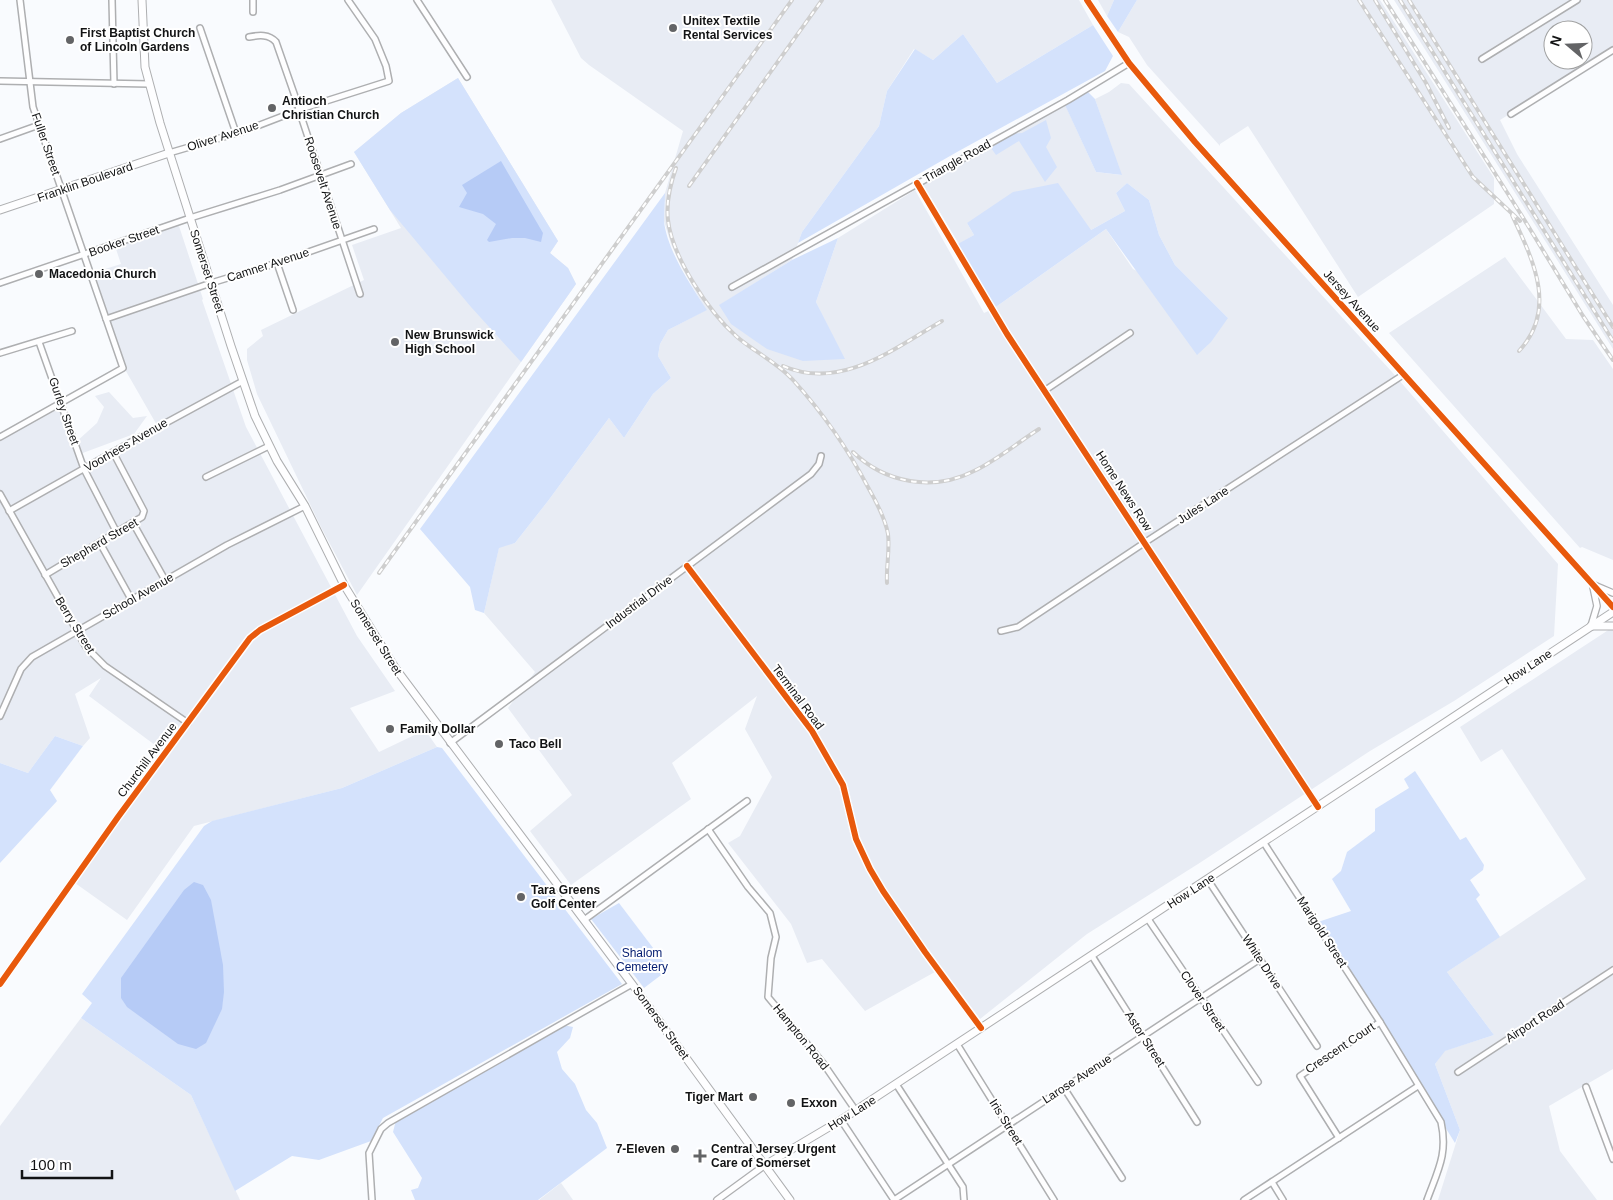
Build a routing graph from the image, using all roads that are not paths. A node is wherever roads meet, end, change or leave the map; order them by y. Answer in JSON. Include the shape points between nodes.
{"nodes":[{"id":1,"x":20,"y":0,"type":"edge"},
{"id":2,"x":112,"y":0,"type":"edge"},
{"id":3,"x":142,"y":0,"type":"edge"},
{"id":4,"x":253,"y":0,"type":"edge"},
{"id":5,"x":348,"y":0,"type":"edge"},
{"id":6,"x":417,"y":0,"type":"edge"},
{"id":7,"x":1087,"y":0,"type":"edge"},
{"id":8,"x":1576,"y":0,"type":"edge"},
{"id":9,"x":253,"y":12,"type":"dead end"},
{"id":10,"x":200,"y":28,"type":"dead end"},
{"id":11,"x":249,"y":37,"type":"dead end"},
{"id":12,"x":1613,"y":50,"type":"edge"},
{"id":13,"x":1482,"y":59,"type":"dead end"},
{"id":14,"x":1129,"y":63,"type":"junction"},
{"id":15,"x":467,"y":77,"type":"dead end"},
{"id":16,"x":0,"y":81,"type":"edge"},
{"id":17,"x":29,"y":82,"type":"junction"},
{"id":18,"x":114,"y":84,"type":"junction"},
{"id":19,"x":149,"y":84,"type":"junction"},
{"id":20,"x":299,"y":110,"type":"junction"},
{"id":21,"x":1511,"y":114,"type":"dead end"},
{"id":22,"x":40,"y":125,"type":"junction"},
{"id":23,"x":236,"y":133,"type":"junction"},
{"id":24,"x":0,"y":139,"type":"edge"},
{"id":25,"x":169,"y":153,"type":"junction"},
{"id":26,"x":351,"y":164,"type":"dead end"},
{"id":27,"x":320,"y":174,"type":"junction"},
{"id":28,"x":917,"y":184,"type":"junction"},
{"id":29,"x":62,"y":190,"type":"junction"},
{"id":30,"x":0,"y":210,"type":"edge"},
{"id":31,"x":190,"y":218,"type":"junction"},
{"id":32,"x":374,"y":229,"type":"dead end"},
{"id":33,"x":342,"y":240,"type":"junction"},
{"id":34,"x":83,"y":255,"type":"junction"},
{"id":35,"x":278,"y":263,"type":"junction"},
{"id":36,"x":0,"y":283,"type":"edge"},
{"id":37,"x":211,"y":284,"type":"junction"},
{"id":38,"x":732,"y":287,"type":"dead end"},
{"id":39,"x":360,"y":294,"type":"dead end"},
{"id":40,"x":293,"y":310,"type":"dead end"},
{"id":41,"x":106,"y":319,"type":"junction"},
{"id":42,"x":72,"y":330,"type":"dead end"},
{"id":43,"x":1130,"y":333,"type":"dead end"},
{"id":44,"x":39,"y":342,"type":"junction"},
{"id":45,"x":0,"y":346,"type":"edge"},
{"id":46,"x":1,"y":353,"type":"edge"},
{"id":47,"x":1403,"y":375,"type":"junction"},
{"id":48,"x":243,"y":381,"type":"junction"},
{"id":49,"x":1044,"y":391,"type":"junction"},
{"id":50,"x":62,"y":403,"type":"junction"},
{"id":51,"x":0,"y":438,"type":"edge"},
{"id":52,"x":270,"y":447,"type":"junction"},
{"id":53,"x":113,"y":452,"type":"junction"},
{"id":54,"x":822,"y":456,"type":"dead end"},
{"id":55,"x":84,"y":469,"type":"junction"},
{"id":56,"x":206,"y":477,"type":"dead end"},
{"id":57,"x":0,"y":494,"type":"edge"},
{"id":58,"x":305,"y":506,"type":"junction"},
{"id":59,"x":10,"y":511,"type":"junction"},
{"id":60,"x":133,"y":523,"type":"junction"},
{"id":61,"x":117,"y":533,"type":"junction"},
{"id":62,"x":100,"y":542,"type":"junction"},
{"id":63,"x":1144,"y":543,"type":"junction"},
{"id":64,"x":687,"y":566,"type":"junction"},
{"id":65,"x":45,"y":574,"type":"junction"},
{"id":66,"x":165,"y":580,"type":"junction"},
{"id":67,"x":344,"y":585,"type":"junction"},
{"id":68,"x":1592,"y":585,"type":"junction"},
{"id":69,"x":1613,"y":593,"type":"edge"},
{"id":70,"x":131,"y":599,"type":"junction"},
{"id":71,"x":1613,"y":607,"type":"edge"},
{"id":72,"x":1613,"y":612,"type":"edge"},
{"id":73,"x":1591,"y":626,"type":"junction"},
{"id":74,"x":1613,"y":626,"type":"edge"},
{"id":75,"x":1000,"y":630,"type":"dead end"},
{"id":76,"x":76,"y":631,"type":"junction"},
{"id":77,"x":0,"y":716,"type":"edge"},
{"id":78,"x":188,"y":723,"type":"junction"},
{"id":79,"x":450,"y":743,"type":"junction"},
{"id":80,"x":747,"y":802,"type":"dead end"},
{"id":81,"x":1318,"y":807,"type":"junction"},
{"id":82,"x":708,"y":829,"type":"junction"},
{"id":83,"x":1264,"y":843,"type":"junction"},
{"id":84,"x":1208,"y":880,"type":"junction"},
{"id":85,"x":1148,"y":919,"type":"junction"},
{"id":86,"x":584,"y":920,"type":"junction"},
{"id":87,"x":1092,"y":956,"type":"junction"},
{"id":88,"x":1260,"y":959,"type":"junction"},
{"id":89,"x":1613,"y":970,"type":"edge"},
{"id":90,"x":0,"y":984,"type":"edge"},
{"id":91,"x":632,"y":984,"type":"junction"},
{"id":92,"x":1201,"y":998,"type":"junction"},
{"id":93,"x":1380,"y":1022,"type":"junction"},
{"id":94,"x":981,"y":1028,"type":"junction"},
{"id":95,"x":1143,"y":1036,"type":"junction"},
{"id":96,"x":957,"y":1044,"type":"junction"},
{"id":97,"x":1317,"y":1046,"type":"dead end"},
{"id":98,"x":1458,"y":1072,"type":"dead end"},
{"id":99,"x":1258,"y":1082,"type":"dead end"},
{"id":100,"x":896,"y":1084,"type":"junction"},
{"id":101,"x":1418,"y":1086,"type":"junction"},
{"id":102,"x":1586,"y":1087,"type":"dead end"},
{"id":103,"x":1064,"y":1088,"type":"junction"},
{"id":104,"x":856,"y":1111,"type":"junction"},
{"id":105,"x":841,"y":1120,"type":"junction"},
{"id":106,"x":1197,"y":1122,"type":"dead end"},
{"id":107,"x":1008,"y":1125,"type":"junction"},
{"id":108,"x":1339,"y":1138,"type":"junction"},
{"id":109,"x":1613,"y":1159,"type":"edge"},
{"id":110,"x":949,"y":1164,"type":"junction"},
{"id":111,"x":765,"y":1165,"type":"junction"},
{"id":112,"x":1122,"y":1178,"type":"dead end"},
{"id":113,"x":1272,"y":1182,"type":"junction"},
{"id":114,"x":372,"y":1200,"type":"edge"},
{"id":115,"x":717,"y":1200,"type":"edge"},
{"id":116,"x":790,"y":1200,"type":"edge"},
{"id":117,"x":894,"y":1200,"type":"edge"},
{"id":118,"x":964,"y":1200,"type":"edge"},
{"id":119,"x":1054,"y":1200,"type":"edge"},
{"id":120,"x":1244,"y":1200,"type":"edge"},
{"id":121,"x":1283,"y":1200,"type":"edge"},
{"id":122,"x":1427,"y":1200,"type":"edge"}],
"edges":[{"from":1,"to":17,"type":"street","name":"Fuller Street"},
{"from":2,"to":18,"type":"street"},
{"from":3,"to":19,"type":"main road","name":"Somerset Street"},
{"from":4,"to":9,"type":"street"},
{"from":5,"to":20,"type":"street","name":"Oliver Avenue","via":[[375,39],[389,81]]},
{"from":6,"to":15,"type":"street"},
{"from":7,"to":14,"type":"street","name":"Jersey Avenue"},
{"from":8,"to":13,"type":"street"},
{"from":10,"to":23,"type":"street"},
{"from":11,"to":20,"type":"street","name":"Roosevelt Avenue","via":[[262,35],[276,42]]},
{"from":12,"to":21,"type":"street"},
{"from":14,"to":28,"type":"street","name":"Triangle Road"},
{"from":14,"to":47,"type":"street","name":"Jersey Avenue","via":[[1195,142]]},
{"from":16,"to":17,"type":"street"},
{"from":17,"to":18,"type":"street"},
{"from":17,"to":22,"type":"street","name":"Fuller Street"},
{"from":18,"to":19,"type":"street"},
{"from":19,"to":25,"type":"main road","name":"Somerset Street"},
{"from":20,"to":23,"type":"street","name":"Oliver Avenue"},
{"from":20,"to":27,"type":"street","name":"Roosevelt Avenue"},
{"from":22,"to":24,"type":"street"},
{"from":22,"to":29,"type":"street","name":"Fuller Street"},
{"from":23,"to":25,"type":"street","name":"Oliver Avenue"},
{"from":25,"to":29,"type":"main road","name":"Franklin Boulevard"},
{"from":25,"to":31,"type":"main road","name":"Somerset Street"},
{"from":26,"to":27,"type":"street","name":"Booker Street"},
{"from":27,"to":31,"type":"street","name":"Booker Street"},
{"from":27,"to":33,"type":"street","name":"Roosevelt Avenue"},
{"from":28,"to":38,"type":"street","name":"Triangle Road"},
{"from":28,"to":49,"type":"street","name":"Home News Row","via":[[1006,334]]},
{"from":29,"to":30,"type":"main road","name":"Franklin Boulevard"},
{"from":29,"to":34,"type":"street","name":"Fuller Street"},
{"from":31,"to":34,"type":"street","name":"Booker Street"},
{"from":31,"to":37,"type":"main road","name":"Somerset Street"},
{"from":32,"to":33,"type":"street","name":"Camner Avenue"},
{"from":33,"to":35,"type":"street","name":"Camner Avenue"},
{"from":33,"to":39,"type":"street","name":"Roosevelt Avenue"},
{"from":34,"to":36,"type":"street","name":"Booker Street"},
{"from":34,"to":41,"type":"street","name":"Fuller Street"},
{"from":35,"to":37,"type":"street","name":"Camner Avenue"},
{"from":35,"to":40,"type":"street"},
{"from":37,"to":41,"type":"street","name":"Camner Avenue"},
{"from":37,"to":48,"type":"main road","name":"Somerset Street"},
{"from":41,"to":50,"type":"street","name":"Fuller Street","via":[[123,368]]},
{"from":42,"to":44,"type":"street"},
{"from":43,"to":49,"type":"street"},
{"from":44,"to":46,"type":"street"},
{"from":44,"to":50,"type":"street","name":"Gurley Street"},
{"from":45,"to":46,"type":"street"},
{"from":47,"to":63,"type":"street","name":"Jules Lane"},
{"from":47,"to":68,"type":"street","name":"Jersey Avenue"},
{"from":48,"to":52,"type":"main road","name":"Somerset Street"},
{"from":48,"to":53,"type":"street","name":"Voorhees Avenue"},
{"from":49,"to":63,"type":"street","name":"Home News Row"},
{"from":50,"to":51,"type":"street"},
{"from":50,"to":55,"type":"street","name":"Gurley Street"},
{"from":52,"to":56,"type":"street"},
{"from":52,"to":58,"type":"main road","name":"Somerset Street"},
{"from":53,"to":55,"type":"street","name":"Voorhees Avenue"},
{"from":53,"to":60,"type":"street","name":"Shepherd Street","via":[[144,511],[142,517]]},
{"from":54,"to":64,"type":"street","name":"Industrial Drive","via":[[811,474]]},
{"from":55,"to":59,"type":"street","name":"Voorhees Avenue"},
{"from":55,"to":61,"type":"street","name":"Gurley Street"},
{"from":57,"to":59,"type":"street","name":"Berry Street"},
{"from":58,"to":66,"type":"street","name":"School Avenue"},
{"from":58,"to":67,"type":"main road","name":"Somerset Street"},
{"from":59,"to":65,"type":"street","name":"Berry Street"},
{"from":60,"to":61,"type":"street","name":"Shepherd Street"},
{"from":60,"to":66,"type":"street"},
{"from":61,"to":62,"type":"street","name":"Shepherd Street"},
{"from":62,"to":65,"type":"street","name":"Shepherd Street"},
{"from":62,"to":70,"type":"street"},
{"from":63,"to":75,"type":"street","name":"Jules Lane","via":[[1018,627]]},
{"from":63,"to":81,"type":"street","name":"Home News Row"},
{"from":64,"to":79,"type":"street","name":"Industrial Drive"},
{"from":64,"to":94,"type":"street","name":"Terminal Road","via":[[812,731],[843,785],[856,839],[870,869]]},
{"from":65,"to":76,"type":"street","name":"Berry Street"},
{"from":66,"to":70,"type":"street","name":"School Avenue"},
{"from":67,"to":78,"type":"street","name":"Churchill Avenue","via":[[250,638]]},
{"from":67,"to":79,"type":"main road","name":"Somerset Street","via":[[396,670]]},
{"from":68,"to":69,"type":"street"},
{"from":68,"to":71,"type":"street","name":"Jersey Avenue"},
{"from":68,"to":73,"type":"street","via":[[1597,606]]},
{"from":70,"to":76,"type":"street","name":"School Avenue"},
{"from":72,"to":73,"type":"main road","name":"How Lane"},
{"from":73,"to":74,"type":"main road"},
{"from":73,"to":81,"type":"main road","name":"How Lane"},
{"from":76,"to":77,"type":"street","name":"School Avenue","via":[[32,657],[21,669]]},
{"from":76,"to":78,"type":"street","name":"Berry Street","via":[[86,647],[105,666]]},
{"from":78,"to":90,"type":"street","name":"Churchill Avenue"},
{"from":79,"to":86,"type":"main road","name":"Somerset Street"},
{"from":80,"to":82,"type":"street"},
{"from":81,"to":83,"type":"main road","name":"How Lane"},
{"from":82,"to":86,"type":"street"},
{"from":82,"to":104,"type":"street","name":"Hampton Road","via":[[770,913],[776,936],[768,997],[823,1064]]},
{"from":83,"to":84,"type":"main road","name":"How Lane"},
{"from":83,"to":93,"type":"street","name":"Marigold Street"},
{"from":84,"to":85,"type":"main road","name":"How Lane"},
{"from":84,"to":88,"type":"street","name":"White Drive"},
{"from":85,"to":87,"type":"main road","name":"How Lane"},
{"from":85,"to":92,"type":"street","name":"Clover Street"},
{"from":86,"to":91,"type":"main road","name":"Somerset Street"},
{"from":87,"to":94,"type":"main road","name":"How Lane"},
{"from":87,"to":95,"type":"street","name":"Astor Street"},
{"from":88,"to":92,"type":"street","name":"Larose Avenue"},
{"from":88,"to":97,"type":"street","name":"White Drive"},
{"from":89,"to":98,"type":"street","name":"Airport Road"},
{"from":91,"to":111,"type":"main road","name":"Somerset Street"},
{"from":91,"to":114,"type":"street","via":[[388,1123],[381,1129],[369,1153]]},
{"from":92,"to":95,"type":"street","name":"Larose Avenue"},
{"from":92,"to":99,"type":"street","name":"Clover Street"},
{"from":93,"to":101,"type":"street","name":"Crescent Court"},
{"from":93,"to":108,"type":"street","name":"Crescent Court","via":[[1300,1076]]},
{"from":94,"to":96,"type":"main road","name":"How Lane"},
{"from":95,"to":103,"type":"street","name":"Larose Avenue"},
{"from":95,"to":106,"type":"street","name":"Astor Street"},
{"from":96,"to":100,"type":"main road","name":"How Lane"},
{"from":96,"to":107,"type":"street","name":"Iris Street"},
{"from":100,"to":104,"type":"main road","name":"How Lane"},
{"from":100,"to":110,"type":"street"},
{"from":101,"to":108,"type":"street"},
{"from":101,"to":122,"type":"street","name":"Crescent Court","via":[[1441,1122],[1444,1137],[1444,1151]]},
{"from":102,"to":109,"type":"street"},
{"from":103,"to":107,"type":"street","name":"Larose Avenue"},
{"from":103,"to":112,"type":"street"},
{"from":104,"to":105,"type":"main road","name":"How Lane"},
{"from":105,"to":111,"type":"main road","name":"How Lane"},
{"from":105,"to":117,"type":"street"},
{"from":107,"to":110,"type":"street","name":"Larose Avenue"},
{"from":107,"to":119,"type":"street","name":"Iris Street"},
{"from":108,"to":113,"type":"street"},
{"from":110,"to":117,"type":"street","name":"Larose Avenue"},
{"from":110,"to":118,"type":"street","via":[[963,1187]]},
{"from":111,"to":115,"type":"street"},
{"from":111,"to":116,"type":"main road","name":"Somerset Street"},
{"from":113,"to":120,"type":"street"},
{"from":113,"to":121,"type":"street"}]}
